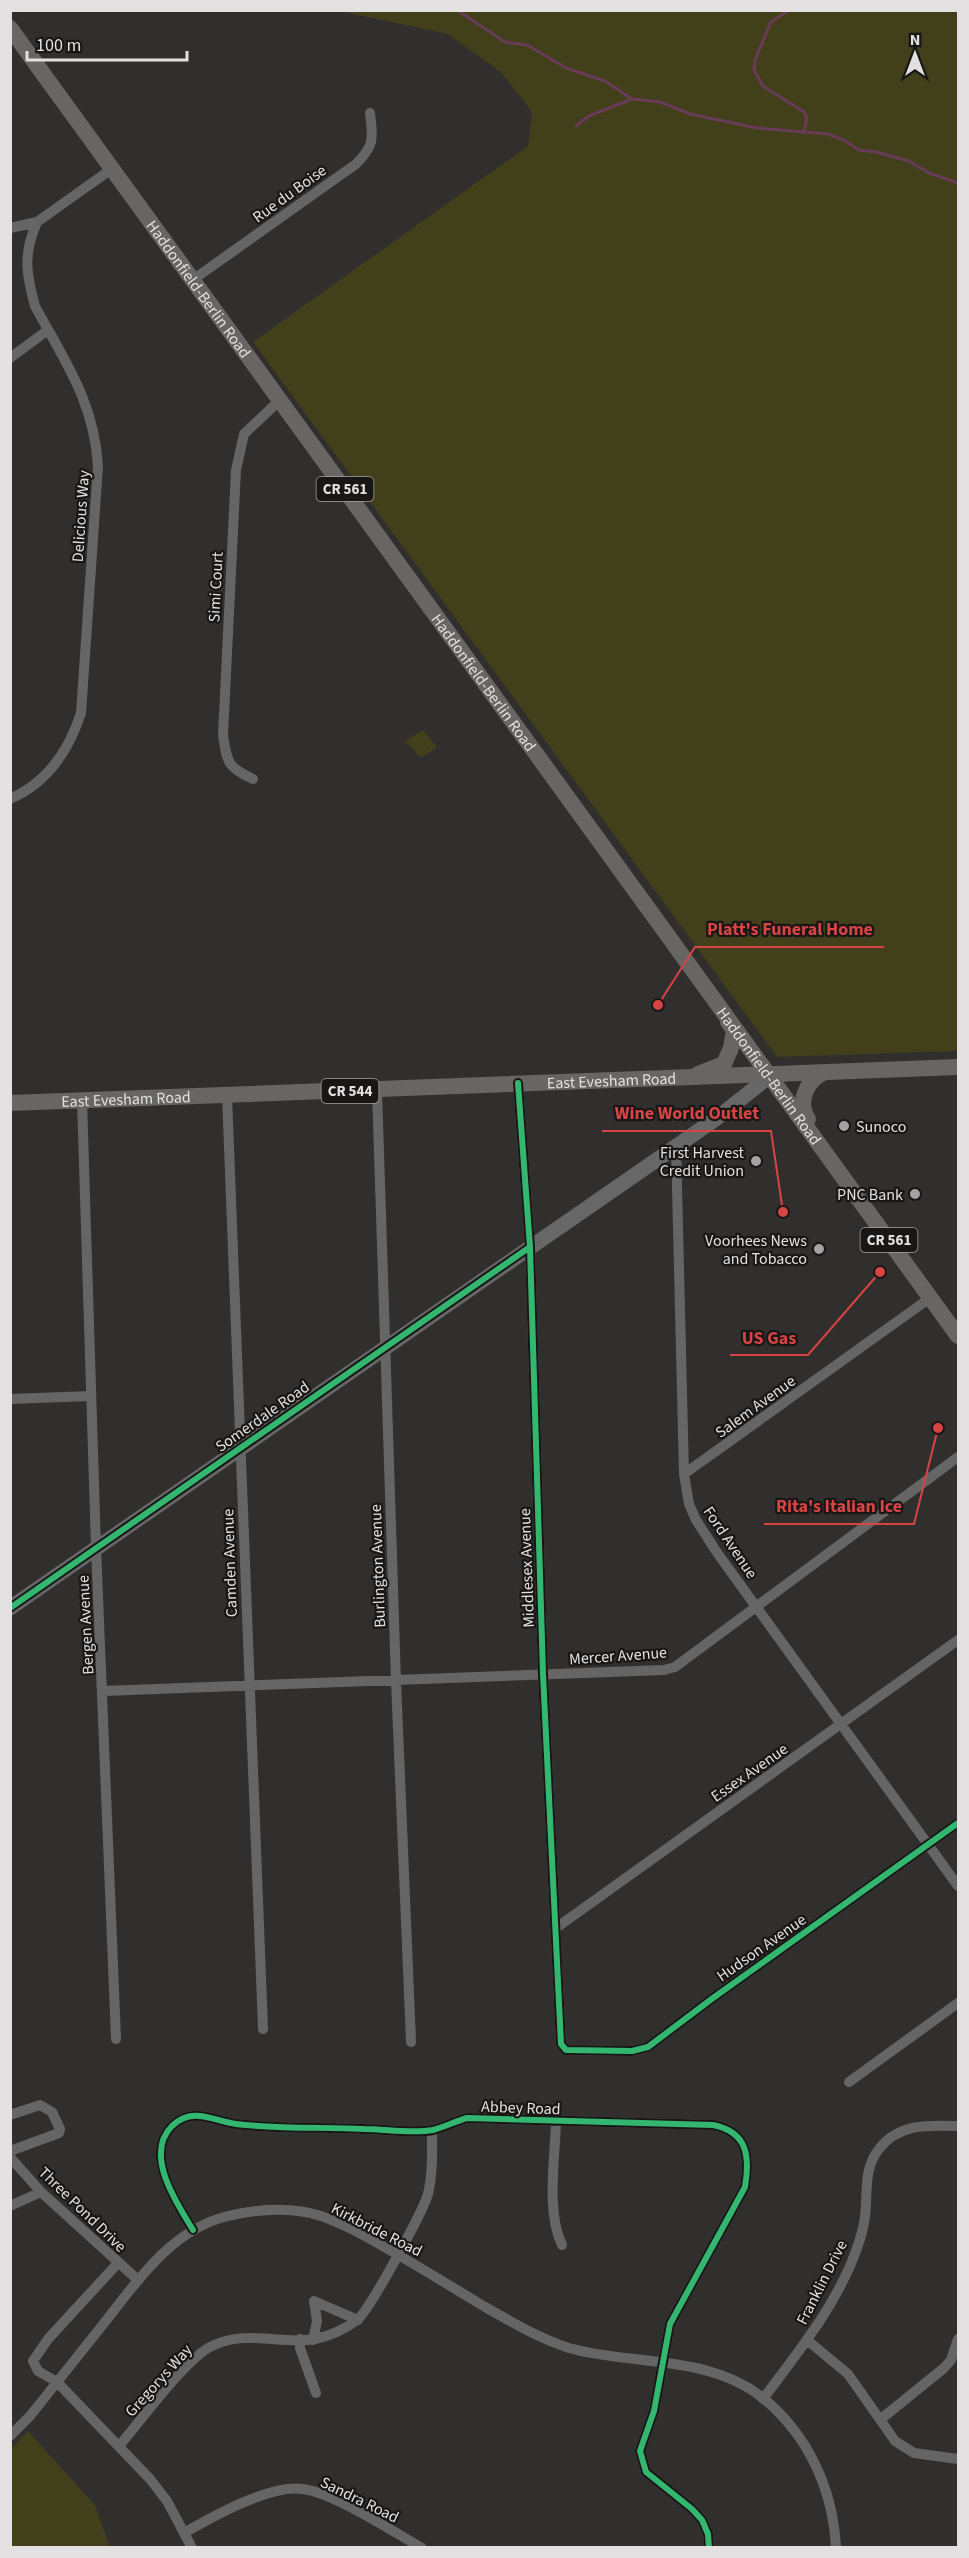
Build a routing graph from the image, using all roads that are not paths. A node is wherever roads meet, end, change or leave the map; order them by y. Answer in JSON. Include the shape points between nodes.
{"nodes":[{"id":1,"x":10,"y":28,"type":"edge"},
{"id":2,"x":370,"y":113,"type":"dead end"},
{"id":3,"x":113,"y":168,"type":"junction"},
{"id":4,"x":37,"y":222,"type":"junction"},
{"id":5,"x":10,"y":228,"type":"edge"},
{"id":6,"x":194,"y":279,"type":"junction"},
{"id":7,"x":48,"y":330,"type":"junction"},
{"id":8,"x":10,"y":358,"type":"edge"},
{"id":9,"x":280,"y":400,"type":"junction"},
{"id":10,"x":253,"y":779,"type":"dead end"},
{"id":11,"x":10,"y":799,"type":"edge"},
{"id":12,"x":728,"y":1016,"type":"junction"},
{"id":13,"x":958,"y":1067,"type":"edge"},
{"id":14,"x":823,"y":1073,"type":"junction"},
{"id":15,"x":771,"y":1075,"type":"junction"},
{"id":16,"x":689,"y":1078,"type":"junction"},
{"id":17,"x":518,"y":1083,"type":"junction"},
{"id":18,"x":377,"y":1090,"type":"junction"},
{"id":19,"x":227,"y":1095,"type":"junction"},
{"id":20,"x":82,"y":1101,"type":"junction"},
{"id":21,"x":10,"y":1103,"type":"edge"},
{"id":22,"x":808,"y":1126,"type":"junction"},
{"id":23,"x":676,"y":1146,"type":"junction"},
{"id":24,"x":530,"y":1247,"type":"junction"},
{"id":25,"x":930,"y":1298,"type":"junction"},
{"id":26,"x":958,"y":1336,"type":"edge"},
{"id":27,"x":386,"y":1347,"type":"junction"},
{"id":28,"x":91,"y":1396,"type":"junction"},
{"id":29,"x":10,"y":1400,"type":"edge"},
{"id":30,"x":239,"y":1448,"type":"junction"},
{"id":31,"x":958,"y":1457,"type":"edge"},
{"id":32,"x":684,"y":1474,"type":"junction"},
{"id":33,"x":96,"y":1547,"type":"junction"},
{"id":34,"x":756,"y":1606,"type":"junction"},
{"id":35,"x":10,"y":1608,"type":"edge"},
{"id":36,"x":958,"y":1640,"type":"edge"},
{"id":37,"x":543,"y":1674,"type":"junction"},
{"id":38,"x":396,"y":1681,"type":"junction"},
{"id":39,"x":249,"y":1687,"type":"junction"},
{"id":40,"x":103,"y":1691,"type":"junction"},
{"id":41,"x":842,"y":1725,"type":"junction"},
{"id":42,"x":958,"y":1823,"type":"edge"},
{"id":43,"x":928,"y":1844,"type":"junction"},
{"id":44,"x":958,"y":1886,"type":"edge"},
{"id":45,"x":556,"y":1928,"type":"junction"},
{"id":46,"x":958,"y":2003,"type":"edge"},
{"id":47,"x":263,"y":2029,"type":"dead end"},
{"id":48,"x":116,"y":2039,"type":"dead end"},
{"id":49,"x":411,"y":2042,"type":"dead end"},
{"id":50,"x":566,"y":2049,"type":"joint"},
{"id":51,"x":849,"y":2082,"type":"dead end"},
{"id":52,"x":10,"y":2115,"type":"edge"},
{"id":53,"x":556,"y":2122,"type":"junction"},
{"id":54,"x":958,"y":2126,"type":"edge"},
{"id":55,"x":432,"y":2130,"type":"junction"},
{"id":56,"x":10,"y":2151,"type":"edge"},
{"id":57,"x":10,"y":2157,"type":"edge"},
{"id":58,"x":41,"y":2192,"type":"junction"},
{"id":59,"x":10,"y":2206,"type":"edge"},
{"id":60,"x":193,"y":2230,"type":"junction"},
{"id":61,"x":562,"y":2245,"type":"dead end"},
{"id":62,"x":397,"y":2254,"type":"junction"},
{"id":63,"x":118,"y":2264,"type":"junction"},
{"id":64,"x":138,"y":2280,"type":"junction"},
{"id":65,"x":358,"y":2320,"type":"junction"},
{"id":66,"x":300,"y":2339,"type":"junction"},
{"id":67,"x":958,"y":2339,"type":"edge"},
{"id":68,"x":313,"y":2340,"type":"junction"},
{"id":69,"x":807,"y":2340,"type":"junction"},
{"id":70,"x":664,"y":2362,"type":"junction"},
{"id":71,"x":57,"y":2382,"type":"junction"},
{"id":72,"x":316,"y":2392,"type":"dead end"},
{"id":73,"x":763,"y":2399,"type":"junction"},
{"id":74,"x":881,"y":2419,"type":"junction"},
{"id":75,"x":10,"y":2436,"type":"edge"},
{"id":76,"x":119,"y":2446,"type":"junction"},
{"id":77,"x":958,"y":2459,"type":"edge"},
{"id":78,"x":184,"y":2533,"type":"junction"},
{"id":79,"x":192,"y":2547,"type":"edge"},
{"id":80,"x":422,"y":2547,"type":"edge"},
{"id":81,"x":709,"y":2547,"type":"edge"},
{"id":82,"x":836,"y":2547,"type":"edge"}],
"edges":[{"from":1,"to":3,"type":"main road","name":"Haddonfield-Berlin Road","number":"CR 561"},
{"from":2,"to":6,"type":"street","name":"Rue du Boise","via":[[373,138],[356,164]]},
{"from":3,"to":4,"type":"street"},
{"from":3,"to":6,"type":"main road","name":"Haddonfield-Berlin Road","number":"CR 561"},
{"from":4,"to":5,"type":"street"},
{"from":4,"to":7,"type":"street","name":"Delicious Way","via":[[28,243],[27,263],[35,306]]},
{"from":6,"to":9,"type":"main road","name":"Haddonfield-Berlin Road","number":"CR 561"},
{"from":7,"to":8,"type":"street"},
{"from":7,"to":11,"type":"street","name":"Delicious Way","via":[[84,396],[97,442],[83,693],[74,735],[60,760],[25,793]]},
{"from":9,"to":10,"type":"street","name":"Simi Court","via":[[244,434],[236,470],[223,735],[229,763],[235,771]]},
{"from":9,"to":12,"type":"main road","name":"Haddonfield-Berlin Road","number":"CR 561"},
{"from":12,"to":15,"type":"main road","name":"Haddonfield-Berlin Road","number":"CR 561"},
{"from":12,"to":16,"type":"main road","via":[[727,1022],[734,1030],[724,1064]]},
{"from":13,"to":14,"type":"main road","name":"East Evesham Road","number":"CR 544"},
{"from":14,"to":15,"type":"main road","name":"East Evesham Road","number":"CR 544"},
{"from":14,"to":22,"type":"main road","via":[[804,1095]]},
{"from":15,"to":16,"type":"main road","name":"East Evesham Road","number":"CR 544"},
{"from":15,"to":22,"type":"main road","name":"Haddonfield-Berlin Road","number":"CR 561"},
{"from":15,"to":23,"type":"main road","name":"Somerdale Road"},
{"from":16,"to":17,"type":"main road","name":"East Evesham Road","number":"CR 544"},
{"from":17,"to":18,"type":"main road","name":"East Evesham Road","number":"CR 544"},
{"from":17,"to":24,"type":"street","name":"Middlesex Avenue"},
{"from":18,"to":19,"type":"main road","name":"East Evesham Road","number":"CR 544"},
{"from":18,"to":27,"type":"street","name":"Burlington Avenue"},
{"from":19,"to":20,"type":"main road","name":"East Evesham Road","number":"CR 544"},
{"from":19,"to":30,"type":"street","name":"Camden Avenue"},
{"from":20,"to":21,"type":"main road","name":"East Evesham Road","number":"CR 544"},
{"from":20,"to":28,"type":"street","name":"Bergen Avenue"},
{"from":22,"to":25,"type":"main road","name":"Haddonfield-Berlin Road","number":"CR 561"},
{"from":23,"to":24,"type":"main road","name":"Somerdale Road"},
{"from":23,"to":32,"type":"street","name":"Ford Avenue"},
{"from":24,"to":27,"type":"main road","name":"Somerdale Road"},
{"from":24,"to":37,"type":"street","name":"Middlesex Avenue"},
{"from":25,"to":26,"type":"main road","name":"Haddonfield-Berlin Road","number":"CR 561"},
{"from":25,"to":32,"type":"street","name":"Salem Avenue"},
{"from":27,"to":30,"type":"main road","name":"Somerdale Road"},
{"from":27,"to":38,"type":"street","name":"Burlington Avenue"},
{"from":28,"to":29,"type":"street"},
{"from":28,"to":33,"type":"street","name":"Bergen Avenue"},
{"from":30,"to":33,"type":"main road","name":"Somerdale Road"},
{"from":30,"to":39,"type":"street","name":"Camden Avenue"},
{"from":31,"to":34,"type":"street","name":"Mercer Avenue"},
{"from":32,"to":34,"type":"street","name":"Ford Avenue","via":[[696,1520]]},
{"from":33,"to":35,"type":"main road","name":"Somerdale Road"},
{"from":33,"to":40,"type":"street","name":"Bergen Avenue"},
{"from":34,"to":37,"type":"street","name":"Mercer Avenue","via":[[675,1667]]},
{"from":34,"to":41,"type":"street","name":"Ford Avenue"},
{"from":36,"to":41,"type":"street","name":"Essex Avenue"},
{"from":37,"to":38,"type":"street","name":"Mercer Avenue"},
{"from":37,"to":45,"type":"street","name":"Middlesex Avenue"},
{"from":38,"to":39,"type":"street","name":"Mercer Avenue"},
{"from":38,"to":49,"type":"street","name":"Burlington Avenue"},
{"from":39,"to":40,"type":"street","name":"Mercer Avenue"},
{"from":39,"to":47,"type":"street","name":"Camden Avenue"},
{"from":40,"to":48,"type":"street","name":"Bergen Avenue"},
{"from":41,"to":43,"type":"street","name":"Ford Avenue"},
{"from":41,"to":45,"type":"street","name":"Essex Avenue"},
{"from":42,"to":43,"type":"street","name":"Hudson Avenue"},
{"from":43,"to":44,"type":"street","name":"Ford Avenue"},
{"from":43,"to":50,"type":"street","name":"Hudson Avenue","via":[[648,2047],[633,2051]]},
{"from":45,"to":50,"type":"street","name":"Middlesex Avenue","via":[[561,2044]]},
{"from":46,"to":51,"type":"street"},
{"from":52,"to":56,"type":"street","via":[[40,2105],[52,2112],[60,2129],[59,2133]]},
{"from":53,"to":55,"type":"street","name":"Abbey Road","via":[[468,2118]]},
{"from":53,"to":61,"type":"street","via":[[553,2215]]},
{"from":53,"to":70,"type":"street","name":"Abbey Road","via":[[713,2125],[730,2131],[745,2149],[745,2187],[670,2324]]},
{"from":54,"to":69,"type":"street","name":"Franklin Drive","via":[[911,2127],[896,2133],[878,2150],[868,2173],[866,2215],[856,2252]]},
{"from":55,"to":60,"type":"street","name":"Abbey Road","via":[[247,2125],[190,2116],[171,2128],[162,2162],[167,2187]]},
{"from":55,"to":62,"type":"street","name":"Gregorys Way","via":[[427,2196]]},
{"from":57,"to":58,"type":"street","name":"Three Pond Drive"},
{"from":58,"to":59,"type":"street"},
{"from":58,"to":63,"type":"street","name":"Three Pond Drive"},
{"from":60,"to":62,"type":"street","name":"Kirkbride Road","via":[[227,2216],[295,2211],[334,2222]]},
{"from":60,"to":64,"type":"street","name":"Kirkbride Road","via":[[167,2248]]},
{"from":62,"to":65,"type":"street","name":"Gregorys Way"},
{"from":62,"to":70,"type":"street","name":"Kirkbride Road","via":[[556,2344],[583,2352]]},
{"from":63,"to":64,"type":"street","name":"Three Pond Drive"},
{"from":63,"to":71,"type":"street","via":[[48,2338],[33,2361],[38,2371]]},
{"from":64,"to":71,"type":"street","name":"Kirkbride Road"},
{"from":65,"to":68,"type":"street","name":"Gregorys Way"},
{"from":65,"to":68,"type":"street","via":[[314,2301]]},
{"from":66,"to":68,"type":"street","name":"Gregorys Way"},
{"from":66,"to":72,"type":"street"},
{"from":66,"to":76,"type":"street","name":"Gregorys Way","via":[[263,2337],[212,2345],[189,2364]]},
{"from":67,"to":74,"type":"street","via":[[945,2368]]},
{"from":69,"to":73,"type":"street","name":"Franklin Drive"},
{"from":69,"to":74,"type":"street","name":"Franklin Drive","via":[[848,2374]]},
{"from":70,"to":73,"type":"street","name":"Kirkbride Road","via":[[730,2379]]},
{"from":70,"to":81,"type":"street","name":"Abbey Road","via":[[654,2411],[642,2440],[641,2461],[646,2472],[702,2520]]},
{"from":71,"to":75,"type":"street","name":"Kirkbride Road"},
{"from":71,"to":76,"type":"street"},
{"from":73,"to":82,"type":"street","name":"Kirkbride Road","via":[[783,2417],[813,2457],[822,2478]]},
{"from":74,"to":77,"type":"street","name":"Franklin Drive","via":[[895,2441],[914,2453]]},
{"from":76,"to":78,"type":"street","via":[[167,2501]]},
{"from":78,"to":79,"type":"street"},
{"from":78,"to":80,"type":"street","name":"Sandra Road","via":[[274,2491],[304,2489],[352,2508]]}]}
